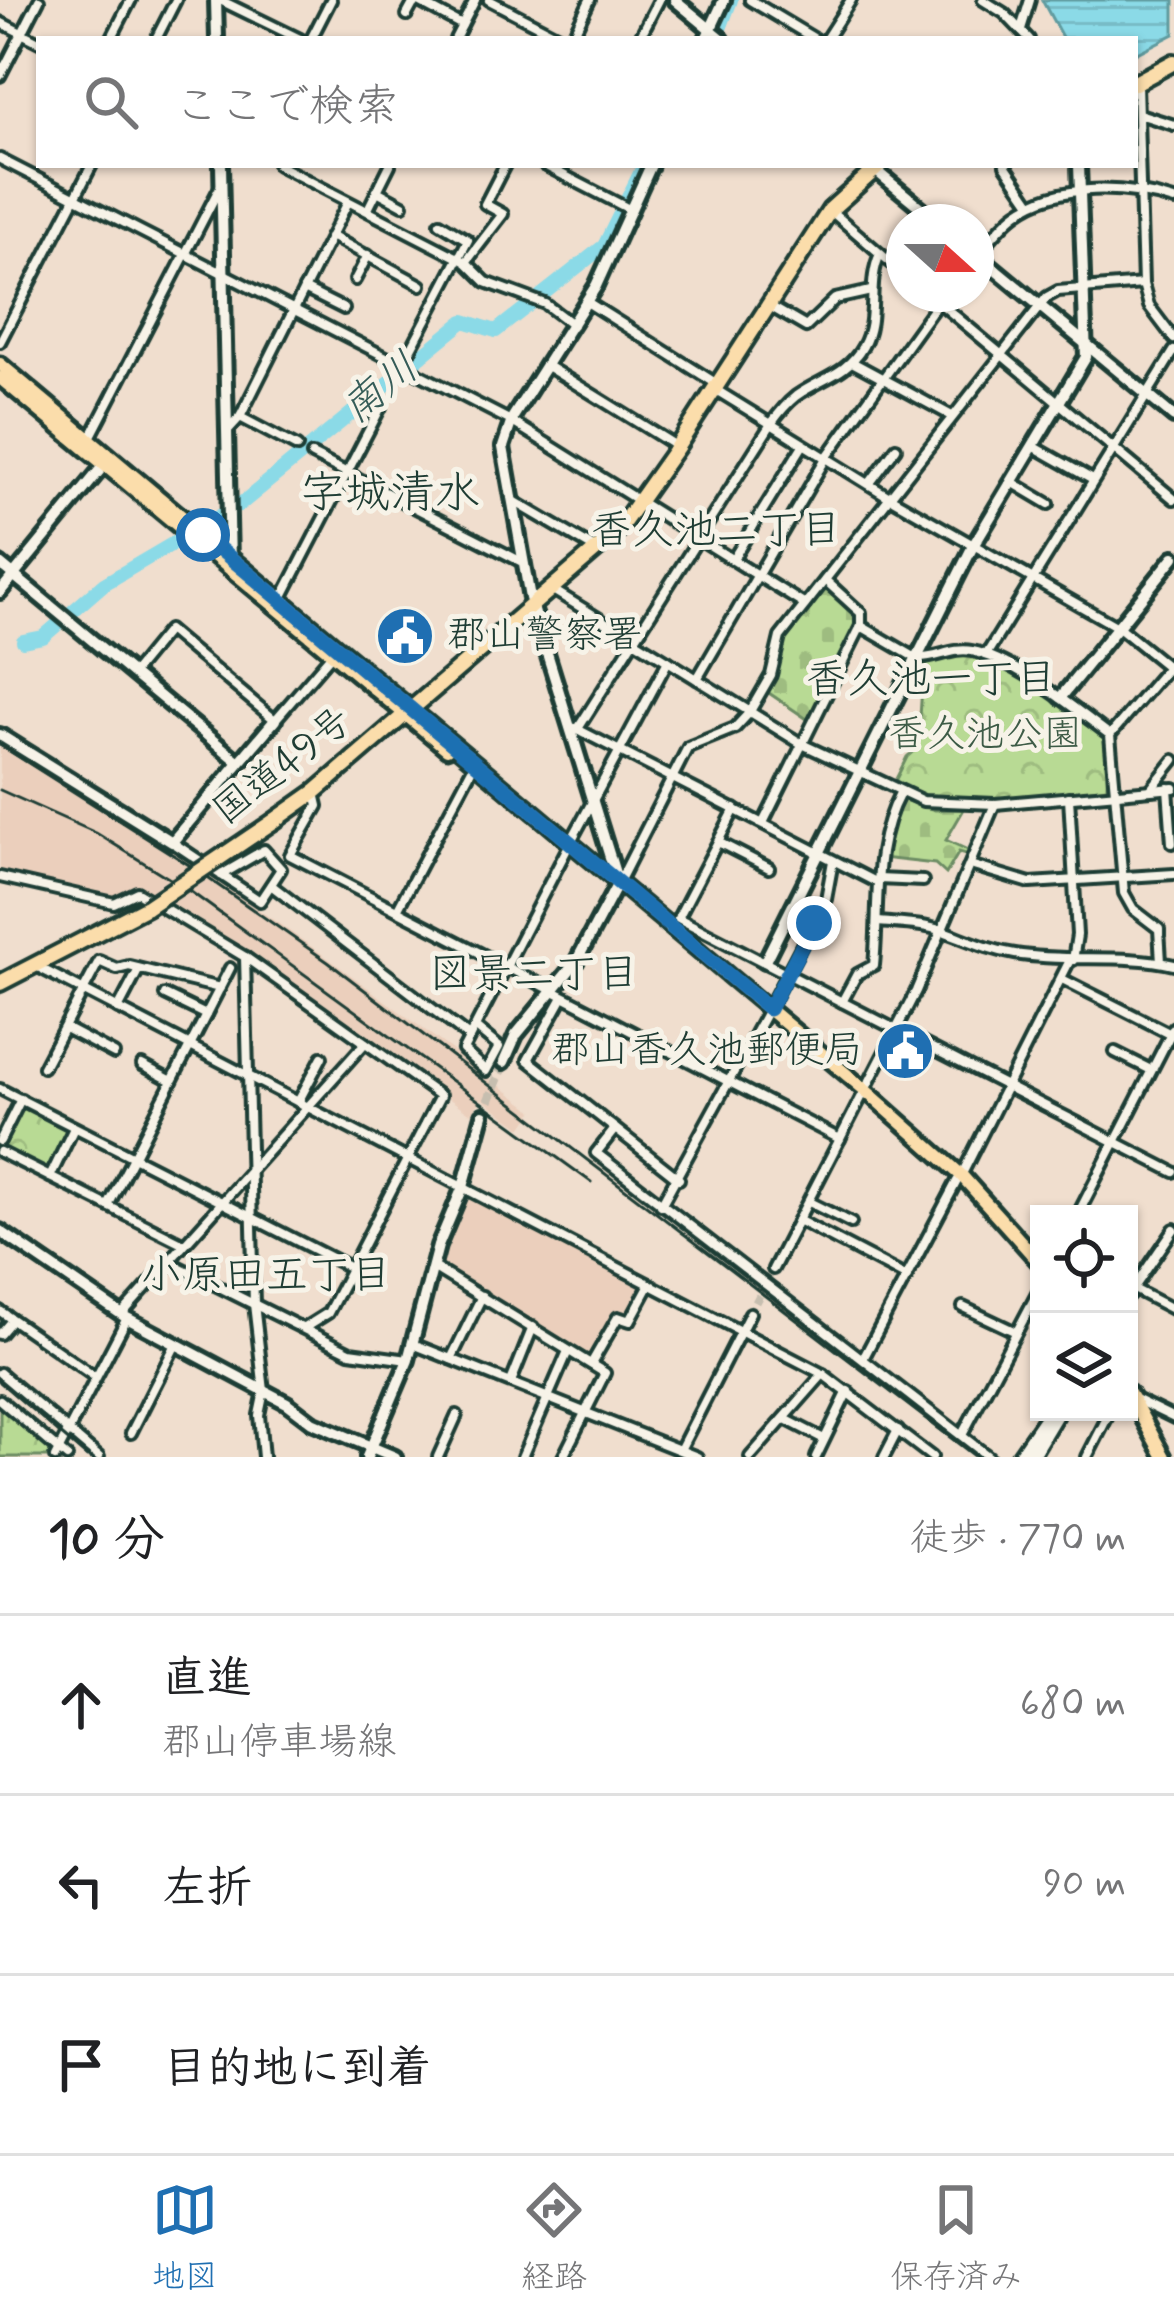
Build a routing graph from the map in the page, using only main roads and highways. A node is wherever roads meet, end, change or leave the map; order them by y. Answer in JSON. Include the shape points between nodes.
{"nodes":[{"id":1,"x":1174,"y":62,"type":"edge"},
{"id":2,"x":1138,"y":82,"type":"edge"},
{"id":3,"x":872,"y":168,"type":"edge"},
{"id":4,"x":0,"y":364,"type":"edge"},
{"id":5,"x":0,"y":378,"type":"edge"},
{"id":6,"x":194,"y":534,"type":"junction"},
{"id":7,"x":229,"y":563,"type":"junction"},
{"id":8,"x":407,"y":710,"type":"junction"},
{"id":9,"x":0,"y":983,"type":"edge"},
{"id":10,"x":959,"y":1178,"type":"junction"},
{"id":11,"x":1030,"y":1253,"type":"edge"},
{"id":12,"x":1030,"y":1263,"type":"edge"},
{"id":13,"x":1138,"y":1414,"type":"edge"},
{"id":14,"x":1160,"y":1457,"type":"edge"}],
"edges":[{"from":1,"to":2,"type":"highway"},
{"from":3,"to":8,"type":"highway","name":"国道49号","via":[[830,210],[677,447],[598,551]]},
{"from":4,"to":6,"type":"main road"},
{"from":5,"to":6,"type":"main road"},
{"from":6,"to":7,"type":"main road"},
{"from":7,"to":8,"type":"main road"},
{"from":7,"to":8,"type":"main road"},
{"from":8,"to":9,"type":"highway","name":"国道49号","bridge":true,"via":[[315,792],[147,907]]},
{"from":8,"to":10,"type":"main road"},
{"from":10,"to":11,"type":"main road"},
{"from":10,"to":12,"type":"main road"},
{"from":13,"to":14,"type":"main road"}]}
